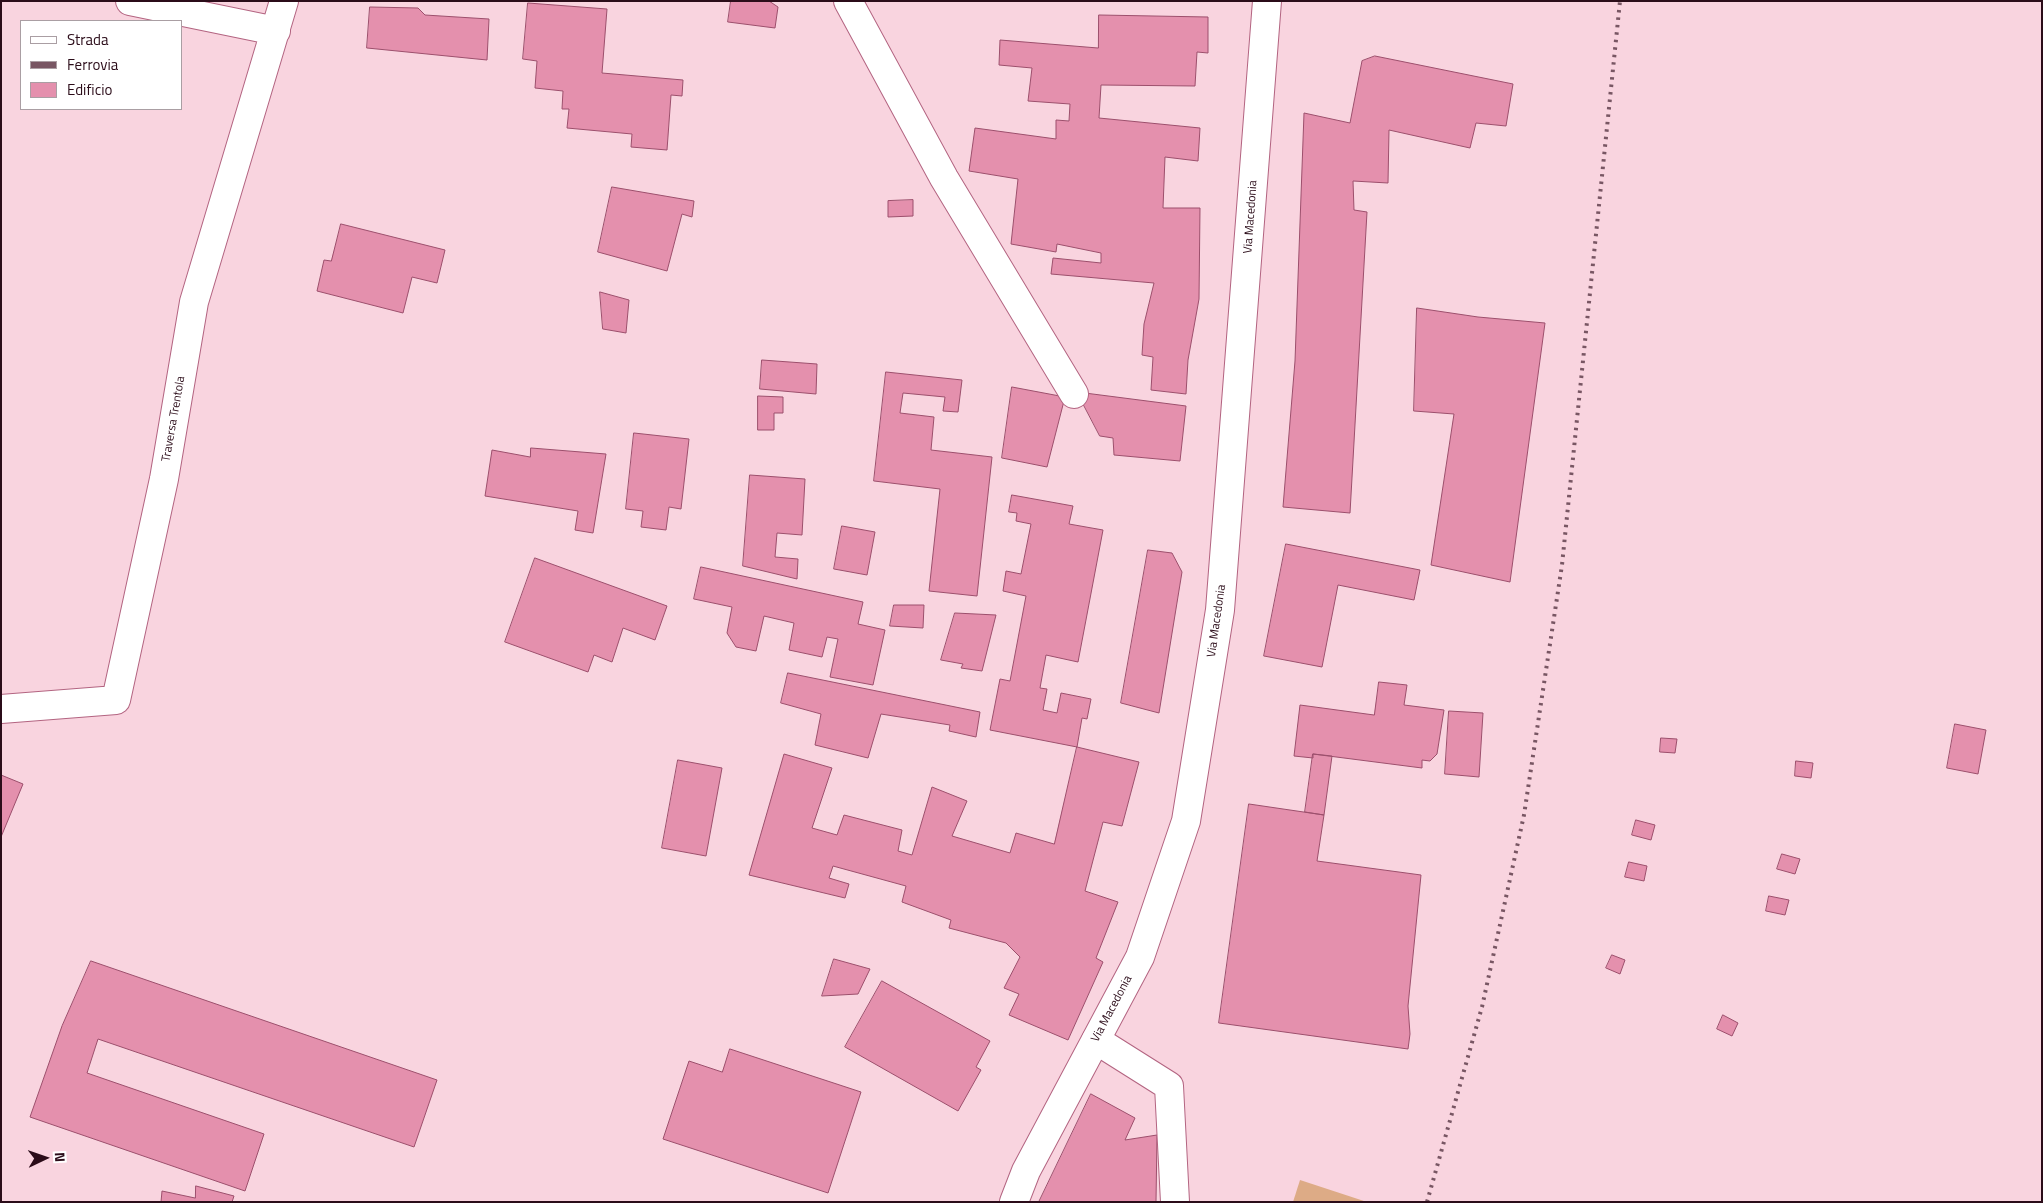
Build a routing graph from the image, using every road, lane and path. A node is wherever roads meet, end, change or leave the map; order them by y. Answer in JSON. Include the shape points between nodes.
{"nodes":[{"id":1,"x":130,"y":1,"type":"edge"},
{"id":2,"x":284,"y":1,"type":"edge"},
{"id":3,"x":848,"y":1,"type":"edge"},
{"id":4,"x":1268,"y":1,"type":"edge"},
{"id":5,"x":276,"y":32,"type":"junction"},
{"id":6,"x":1074,"y":394,"type":"dead end"},
{"id":7,"x":1,"y":709,"type":"edge"},
{"id":8,"x":1096,"y":1040,"type":"junction"},
{"id":9,"x":1014,"y":1202,"type":"edge"},
{"id":10,"x":1174,"y":1202,"type":"edge"}],
"edges":[{"from":1,"to":5,"type":"street"},
{"from":2,"to":5,"type":"street","name":"Traversa Trentola"},
{"from":3,"to":6,"type":"street","via":[[944,178]]},
{"from":4,"to":8,"type":"street","name":"Via Macedonia","via":[[1220,610],[1186,821],[1140,956]]},
{"from":5,"to":7,"type":"street","name":"Traversa Trentola","via":[[194,302],[164,479],[116,700]]},
{"from":8,"to":9,"type":"street","name":"Via Macedonia","via":[[1026,1171]]},
{"from":8,"to":10,"type":"street","via":[[1169,1086]]}]}
